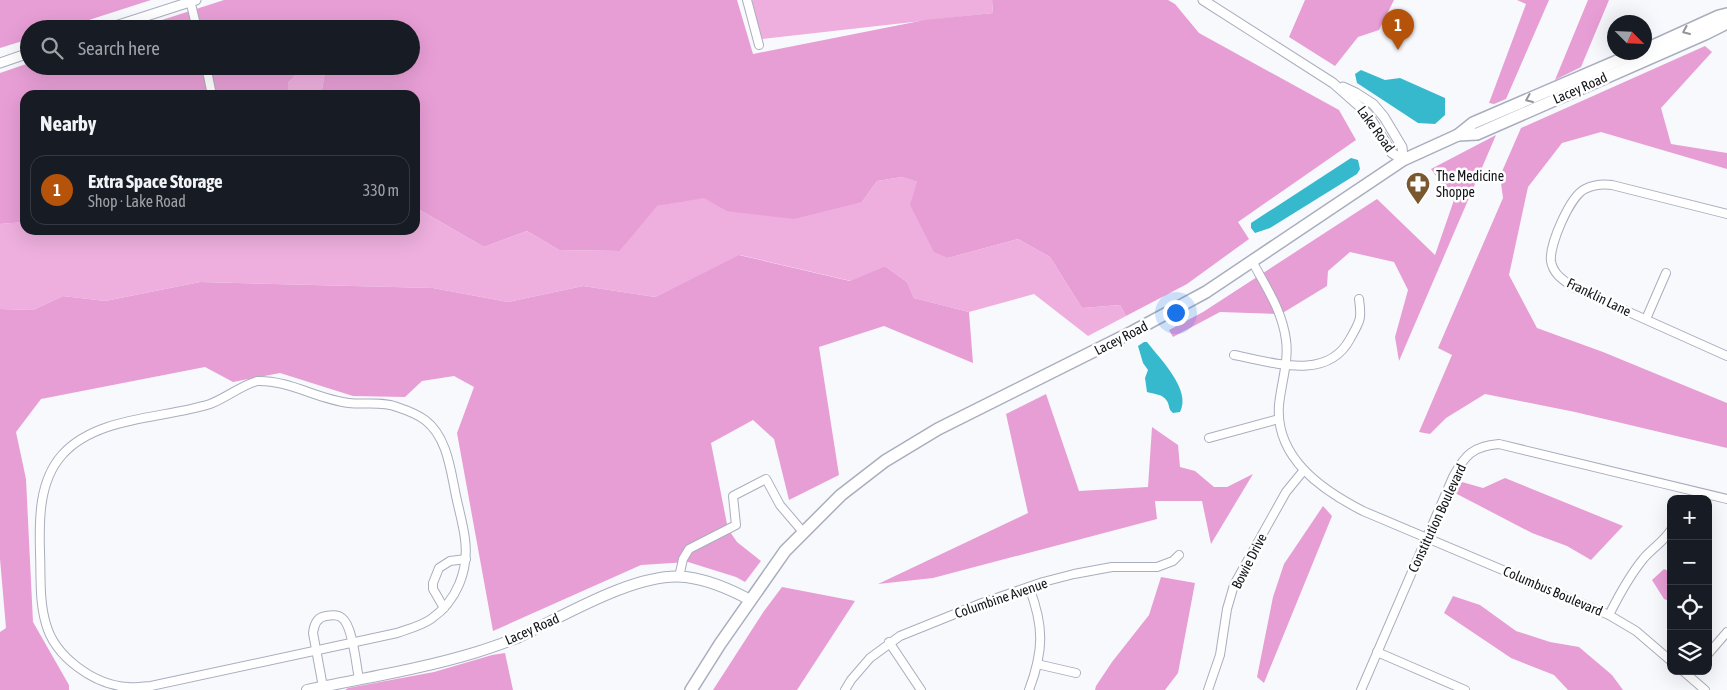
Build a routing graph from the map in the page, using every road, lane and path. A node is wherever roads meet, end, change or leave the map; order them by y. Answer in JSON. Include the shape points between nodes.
{"nodes":[{"id":1,"x":747,"y":0,"type":"edge"},
{"id":2,"x":1203,"y":0,"type":"edge"},
{"id":3,"x":192,"y":1,"type":"edge"},
{"id":4,"x":1727,"y":14,"type":"edge"},
{"id":5,"x":134,"y":20,"type":"edge"},
{"id":6,"x":195,"y":20,"type":"edge"},
{"id":7,"x":1727,"y":20,"type":"edge"},
{"id":8,"x":759,"y":45,"type":"dead end"},
{"id":9,"x":1652,"y":49,"type":"edge"},
{"id":10,"x":1652,"y":51,"type":"edge"},
{"id":11,"x":20,"y":57,"type":"edge"},
{"id":12,"x":1630,"y":60,"type":"edge"},
{"id":13,"x":0,"y":63,"type":"edge"},
{"id":14,"x":208,"y":75,"type":"edge"},
{"id":15,"x":211,"y":90,"type":"edge"},
{"id":16,"x":1403,"y":160,"type":"junction"},
{"id":17,"x":1727,"y":214,"type":"edge"},
{"id":18,"x":1252,"y":261,"type":"junction"},
{"id":19,"x":1666,"y":273,"type":"dead end"},
{"id":20,"x":1359,"y":299,"type":"dead end"},
{"id":21,"x":1646,"y":319,"type":"junction"},
{"id":22,"x":1234,"y":355,"type":"dead end"},
{"id":23,"x":1727,"y":356,"type":"edge"},
{"id":24,"x":1285,"y":364,"type":"junction"},
{"id":25,"x":1279,"y":419,"type":"junction"},
{"id":26,"x":1209,"y":438,"type":"dead end"},
{"id":27,"x":1304,"y":470,"type":"junction"},
{"id":28,"x":1684,"y":489,"type":"junction"},
{"id":29,"x":1683,"y":495,"type":"edge"},
{"id":30,"x":1727,"y":499,"type":"edge"},
{"id":31,"x":803,"y":532,"type":"junction"},
{"id":32,"x":1667,"y":535,"type":"edge"},
{"id":33,"x":1426,"y":538,"type":"junction"},
{"id":34,"x":1180,"y":555,"type":"dead end"},
{"id":35,"x":466,"y":559,"type":"junction"},
{"id":36,"x":679,"y":577,"type":"junction"},
{"id":37,"x":1029,"y":587,"type":"junction"},
{"id":38,"x":750,"y":600,"type":"junction"},
{"id":39,"x":444,"y":608,"type":"junction"},
{"id":40,"x":1609,"y":615,"type":"junction"},
{"id":41,"x":1727,"y":632,"type":"edge"},
{"id":42,"x":889,"y":642,"type":"junction"},
{"id":43,"x":352,"y":643,"type":"junction"},
{"id":44,"x":1712,"y":649,"type":"edge"},
{"id":45,"x":317,"y":650,"type":"junction"},
{"id":46,"x":1377,"y":652,"type":"junction"},
{"id":47,"x":1667,"y":658,"type":"edge"},
{"id":48,"x":1037,"y":664,"type":"junction"},
{"id":49,"x":1076,"y":673,"type":"dead end"},
{"id":50,"x":1691,"y":675,"type":"edge"},
{"id":51,"x":359,"y":679,"type":"junction"},
{"id":52,"x":323,"y":687,"type":"junction"},
{"id":53,"x":307,"y":690,"type":"edge"},
{"id":54,"x":691,"y":690,"type":"edge"},
{"id":55,"x":845,"y":690,"type":"edge"},
{"id":56,"x":921,"y":690,"type":"edge"},
{"id":57,"x":1029,"y":690,"type":"edge"},
{"id":58,"x":1208,"y":690,"type":"edge"},
{"id":59,"x":1361,"y":690,"type":"edge"},
{"id":60,"x":1465,"y":690,"type":"edge"},
{"id":61,"x":1704,"y":690,"type":"edge"}],
"edges":[{"from":1,"to":8,"type":"street"},
{"from":2,"to":16,"type":"street","name":"Lake Road","via":[[1333,83],[1373,104],[1402,147]]},
{"from":3,"to":5,"type":"street"},
{"from":3,"to":6,"type":"street"},
{"from":4,"to":9,"type":"main road","name":"Lacey Road","one_way":true},
{"from":7,"to":10,"type":"main road","name":"Lacey Road","via":[[1705,34]]},
{"from":11,"to":13,"type":"street"},
{"from":12,"to":16,"type":"main road","name":"Lacey Road","via":[[1472,123],[1458,135]]},
{"from":14,"to":15,"type":"street"},
{"from":16,"to":18,"type":"main road","name":"Lacey Road"},
{"from":17,"to":21,"type":"street","name":"Franklin Lane","via":[[1612,185],[1593,186],[1577,195],[1553,246],[1551,261],[1555,271],[1573,286]]},
{"from":18,"to":24,"type":"street","via":[[1281,315],[1286,344]]},
{"from":18,"to":31,"type":"main road","name":"Lacey Road","via":[[1156,320],[924,437],[884,461]]},
{"from":19,"to":21,"type":"street"},
{"from":20,"to":24,"type":"street","via":[[1361,318],[1342,352],[1315,365]]},
{"from":21,"to":23,"type":"street","name":"Franklin Lane"},
{"from":22,"to":24,"type":"street"},
{"from":24,"to":25,"type":"street"},
{"from":25,"to":26,"type":"street"},
{"from":25,"to":27,"type":"street","name":"Columbus Boulevard","via":[[1289,449]]},
{"from":27,"to":33,"type":"street","name":"Columbus Boulevard","via":[[1343,500]]},
{"from":27,"to":58,"type":"street","name":"Bowie Drive","via":[[1286,492],[1234,585],[1220,655]]},
{"from":28,"to":29,"type":"street"},
{"from":28,"to":30,"type":"street","name":"Constitution Boulevard"},
{"from":28,"to":33,"type":"street","name":"Constitution Boulevard","via":[[1499,444],[1487,445],[1470,453],[1458,467]]},
{"from":31,"to":36,"type":"street","via":[[780,504],[766,479],[733,496],[736,525],[689,549]]},
{"from":31,"to":38,"type":"main road","name":"Lacey Road","via":[[785,551]]},
{"from":32,"to":40,"type":"street","via":[[1627,581]]},
{"from":33,"to":40,"type":"street","name":"Columbus Boulevard"},
{"from":33,"to":46,"type":"street","name":"Constitution Boulevard"},
{"from":34,"to":37,"type":"street","name":"Columbine Avenue","via":[[1157,567],[1093,570]]},
{"from":35,"to":39,"type":"street","via":[[459,585]]},
{"from":35,"to":39,"type":"street","via":[[450,561],[439,568],[433,589]]},
{"from":35,"to":45,"type":"street","via":[[452,472],[443,443],[426,420],[397,406],[348,402],[277,382],[257,381],[210,404],[100,429],[78,440],[61,456],[47,478],[43,497],[41,578],[46,623],[52,640],[74,664],[103,681],[129,687],[151,686]]},
{"from":36,"to":38,"type":"main road","name":"Lacey Road","via":[[729,588]]},
{"from":36,"to":51,"type":"main road","name":"Lacey Road","via":[[649,580],[611,593],[514,639],[478,651]]},
{"from":37,"to":42,"type":"street","name":"Columbine Avenue"},
{"from":37,"to":48,"type":"street","via":[[1041,629]]},
{"from":38,"to":54,"type":"main road","name":"Lacey Road"},
{"from":39,"to":43,"type":"street","via":[[418,626]]},
{"from":40,"to":47,"type":"street","name":"Columbus Boulevard","via":[[1636,631]]},
{"from":41,"to":44,"type":"street"},
{"from":42,"to":55,"type":"street","name":"Columbine Avenue","via":[[870,658]]},
{"from":42,"to":56,"type":"street"},
{"from":43,"to":45,"type":"street"},
{"from":43,"to":45,"type":"street","via":[[346,622],[337,615],[329,615],[314,626]]},
{"from":43,"to":51,"type":"street"},
{"from":45,"to":52,"type":"street"},
{"from":46,"to":59,"type":"street","name":"Constitution Boulevard"},
{"from":46,"to":60,"type":"street"},
{"from":48,"to":49,"type":"street"},
{"from":48,"to":57,"type":"street"},
{"from":50,"to":61,"type":"street"},
{"from":51,"to":52,"type":"main road","name":"Lacey Road"},
{"from":52,"to":53,"type":"main road","name":"Lacey Road"}]}
